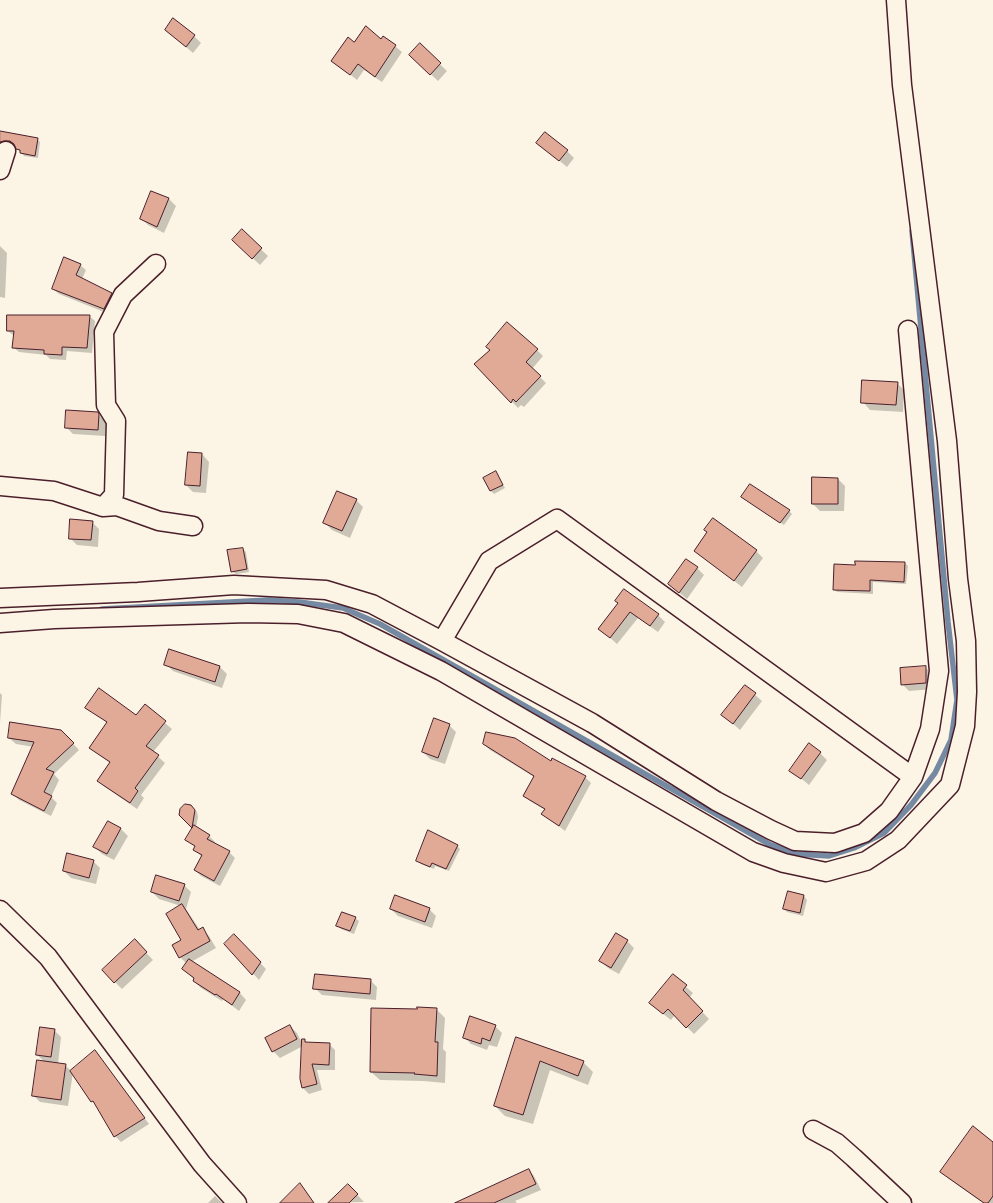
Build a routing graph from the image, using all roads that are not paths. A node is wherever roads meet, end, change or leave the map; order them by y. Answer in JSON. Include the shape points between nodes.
{"nodes":[{"id":1,"x":896,"y":0,"type":"edge"},
{"id":2,"x":6,"y":151,"type":"dead end"},
{"id":3,"x":0,"y":170,"type":"edge"},
{"id":4,"x":156,"y":264,"type":"dead end"},
{"id":5,"x":908,"y":330,"type":"dead end"},
{"id":6,"x":0,"y":486,"type":"edge"},
{"id":7,"x":103,"y":507,"type":"junction"},
{"id":8,"x":193,"y":526,"type":"dead end"},
{"id":9,"x":0,"y":598,"type":"edge"},
{"id":10,"x":0,"y":622,"type":"edge"},
{"id":11,"x":442,"y":641,"type":"junction"},
{"id":12,"x":913,"y":777,"type":"junction"},
{"id":13,"x":0,"y":910,"type":"edge"},
{"id":14,"x":813,"y":1130,"type":"dead end"},
{"id":15,"x":237,"y":1203,"type":"edge"},
{"id":16,"x":902,"y":1203,"type":"edge"}],
"edges":[{"from":1,"to":10,"type":"street","via":[[902,85],[947,441],[966,642],[967,692],[965,726],[950,785],[898,840],[866,861],[826,872],[753,852],[441,671],[344,623],[298,614]]},
{"from":2,"to":3,"type":"street"},
{"from":4,"to":7,"type":"street","via":[[123,295],[104,332],[106,405],[116,421],[114,495]]},
{"from":5,"to":12,"type":"street","via":[[939,671],[930,729]]},
{"from":6,"to":7,"type":"street","via":[[54,492]]},
{"from":7,"to":8,"type":"street","via":[[117,506],[159,521]]},
{"from":9,"to":11,"type":"street","via":[[234,585],[326,590],[372,604]]},
{"from":11,"to":12,"type":"street","via":[[592,723],[716,801],[795,841],[835,843],[864,833],[889,811]]},
{"from":11,"to":12,"type":"street","via":[[489,560],[557,520]]},
{"from":13,"to":15,"type":"street","via":[[48,957],[202,1164]]},
{"from":14,"to":16,"type":"street","via":[[837,1144]]}]}
